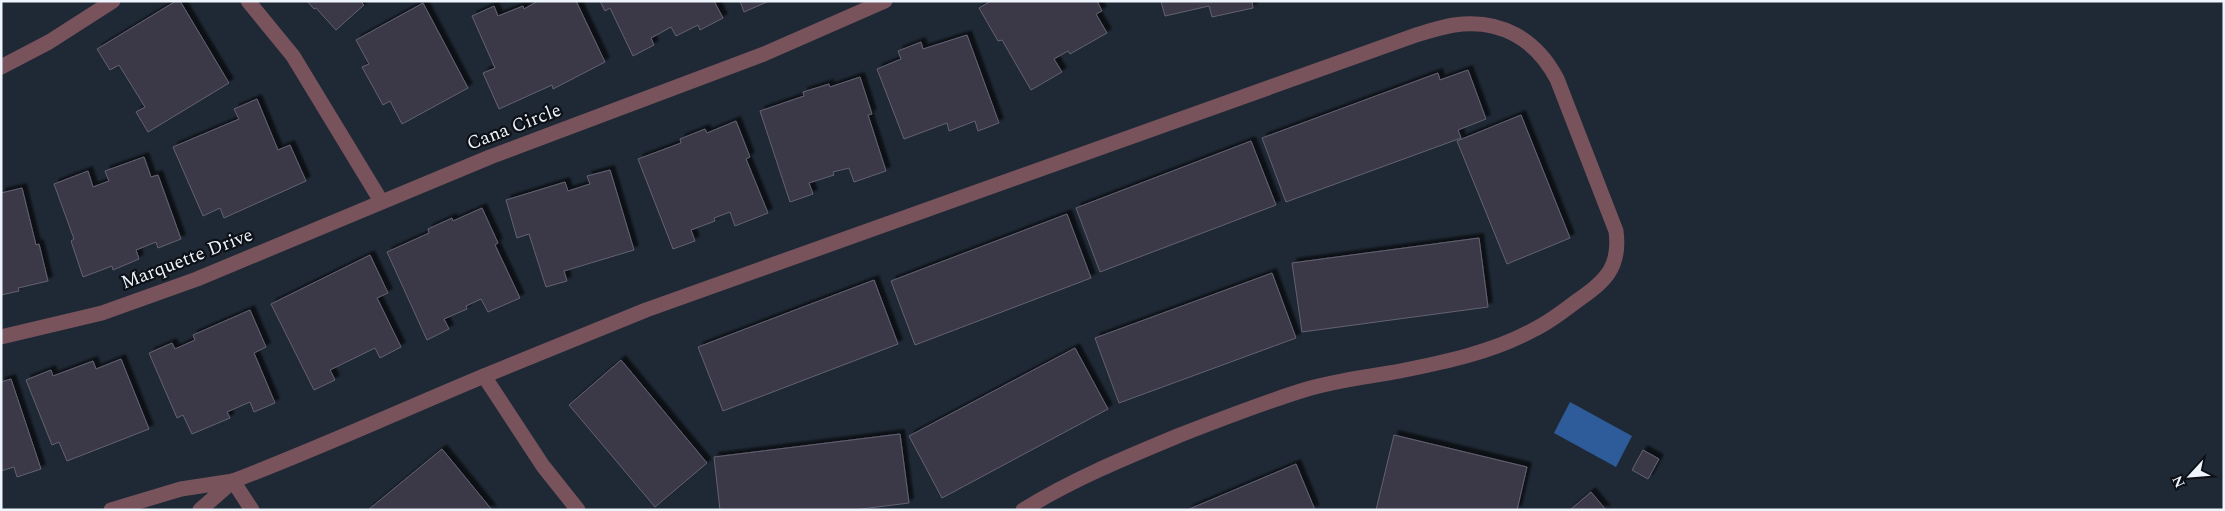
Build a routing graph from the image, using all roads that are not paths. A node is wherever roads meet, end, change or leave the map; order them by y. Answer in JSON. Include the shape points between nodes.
{"nodes":[{"id":1,"x":113,"y":1,"type":"edge"},
{"id":2,"x":248,"y":1,"type":"edge"},
{"id":3,"x":885,"y":1,"type":"edge"},
{"id":4,"x":1,"y":67,"type":"edge"},
{"id":5,"x":381,"y":202,"type":"junction"},
{"id":6,"x":1,"y":337,"type":"edge"},
{"id":7,"x":484,"y":376,"type":"junction"},
{"id":8,"x":233,"y":481,"type":"junction"},
{"id":9,"x":111,"y":510,"type":"edge"},
{"id":10,"x":200,"y":510,"type":"edge"},
{"id":11,"x":252,"y":510,"type":"edge"},
{"id":12,"x":578,"y":510,"type":"edge"},
{"id":13,"x":1024,"y":510,"type":"edge"}],
"edges":[{"from":1,"to":4,"type":"street","via":[[49,42]]},
{"from":2,"to":5,"type":"street","via":[[293,56]]},
{"from":3,"to":5,"type":"street","name":"Cana Circle","via":[[764,54],[490,157]]},
{"from":5,"to":6,"type":"street","name":"Marquette Drive","via":[[198,279],[111,310]]},
{"from":7,"to":8,"type":"street"},
{"from":7,"to":12,"type":"street","via":[[544,466]]},
{"from":7,"to":13,"type":"street","via":[[646,310],[1416,35],[1455,25],[1506,29],[1529,43],[1548,62],[1616,231],[1616,261],[1597,286],[1560,314],[1496,346],[1458,358],[1348,379],[1286,396],[1128,456]]},
{"from":8,"to":9,"type":"street","via":[[181,489]]},
{"from":8,"to":10,"type":"street"},
{"from":8,"to":11,"type":"street"}]}
